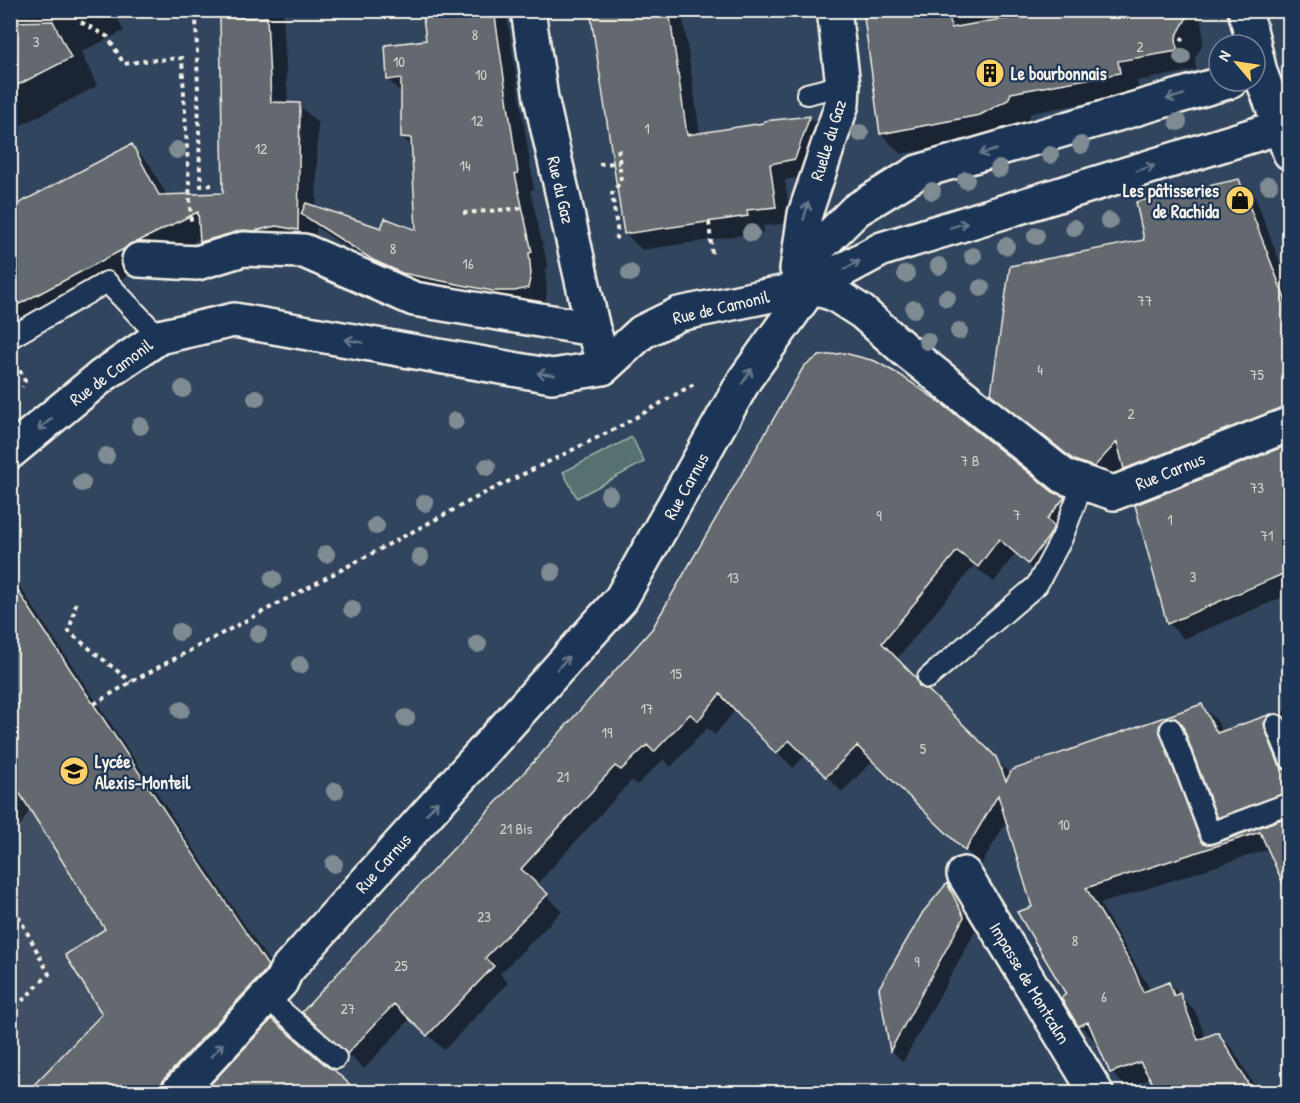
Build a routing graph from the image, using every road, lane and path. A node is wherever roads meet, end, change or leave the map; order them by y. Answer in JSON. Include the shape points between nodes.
{"nodes":[{"id":1,"x":206,"y":10,"type":"edge"},
{"id":2,"x":528,"y":10,"type":"edge"},
{"id":3,"x":834,"y":10,"type":"edge"},
{"id":4,"x":1245,"y":10,"type":"edge"},
{"id":5,"x":81,"y":22,"type":"dead end"},
{"id":6,"x":1248,"y":33,"type":"edge"},
{"id":7,"x":1185,"y":36,"type":"dead end"},
{"id":8,"x":1181,"y":41,"type":"dead end"},
{"id":9,"x":1207,"y":78,"type":"edge"},
{"id":10,"x":843,"y":85,"type":"junction"},
{"id":11,"x":1264,"y":93,"type":"edge"},
{"id":12,"x":807,"y":94,"type":"dead end"},
{"id":13,"x":1285,"y":140,"type":"edge"},
{"id":14,"x":618,"y":145,"type":"dead end"},
{"id":15,"x":619,"y":163,"type":"junction"},
{"id":16,"x":599,"y":164,"type":"dead end"},
{"id":17,"x":212,"y":185,"type":"dead end"},
{"id":18,"x":523,"y":209,"type":"dead end"},
{"id":19,"x":463,"y":213,"type":"dead end"},
{"id":20,"x":191,"y":221,"type":"dead end"},
{"id":21,"x":709,"y":222,"type":"dead end"},
{"id":22,"x":610,"y":247,"type":"dead end"},
{"id":23,"x":712,"y":254,"type":"dead end"},
{"id":24,"x":139,"y":260,"type":"dead end"},
{"id":25,"x":804,"y":278,"type":"junction"},
{"id":26,"x":593,"y":329,"type":"junction"},
{"id":27,"x":13,"y":336,"type":"dead end"},
{"id":28,"x":159,"y":336,"type":"junction"},
{"id":29,"x":603,"y":368,"type":"junction"},
{"id":30,"x":704,"y":379,"type":"dead end"},
{"id":31,"x":1290,"y":424,"type":"edge"},
{"id":32,"x":10,"y":452,"type":"edge"},
{"id":33,"x":1083,"y":483,"type":"junction"},
{"id":34,"x":76,"y":603,"type":"dead end"},
{"id":35,"x":928,"y":678,"type":"dead end"},
{"id":36,"x":131,"y":682,"type":"junction"},
{"id":37,"x":94,"y":704,"type":"dead end"},
{"id":38,"x":1276,"y":724,"type":"dead end"},
{"id":39,"x":1171,"y":729,"type":"dead end"},
{"id":40,"x":1290,"y":759,"type":"edge"},
{"id":41,"x":1290,"y":804,"type":"edge"},
{"id":42,"x":964,"y":874,"type":"dead end"},
{"id":43,"x":10,"y":900,"type":"edge"},
{"id":44,"x":266,"y":997,"type":"junction"},
{"id":45,"x":10,"y":1013,"type":"edge"},
{"id":46,"x":336,"y":1058,"type":"dead end"},
{"id":47,"x":178,"y":1092,"type":"edge"},
{"id":48,"x":1096,"y":1092,"type":"edge"}],
"edges":[{"from":1,"to":17,"type":"path","via":[[196,15],[200,172],[201,186]]},
{"from":2,"to":26,"type":"street","name":"Rue du Gaz","via":[[541,98]]},
{"from":3,"to":10,"type":"street","name":"Ruelle du Gaz"},
{"from":4,"to":6,"type":"street"},
{"from":5,"to":20,"type":"path","via":[[108,37],[124,64],[182,58]]},
{"from":7,"to":8,"type":"path"},
{"from":9,"to":25,"type":"street","one_way":true,"via":[[918,172],[856,210]]},
{"from":10,"to":12,"type":"lane"},
{"from":25,"to":10,"type":"street","name":"Ruelle du Gaz","one_way":true,"via":[[805,214],[842,104]]},
{"from":11,"to":13,"type":"street"},
{"from":25,"to":13,"type":"street","one_way":true,"via":[[882,249]]},
{"from":14,"to":15,"type":"path"},
{"from":15,"to":16,"type":"path"},
{"from":15,"to":22,"type":"path","via":[[621,181],[612,193],[618,235]]},
{"from":18,"to":19,"type":"path"},
{"from":21,"to":23,"type":"path"},
{"from":24,"to":26,"type":"street","via":[[197,263],[243,249],[304,251],[414,299]]},
{"from":25,"to":29,"type":"street","name":"Rue de Camonil","via":[[679,314],[642,332]]},
{"from":25,"to":33,"type":"street","name":"Rue Carnus","via":[[862,312],[1065,477]]},
{"from":44,"to":25,"type":"street","name":"Rue Carnus","one_way":true,"via":[[621,599]]},
{"from":26,"to":29,"type":"street","name":"Rue du Gaz"},
{"from":27,"to":28,"type":"lane","via":[[107,282]]},
{"from":29,"to":28,"type":"street","name":"Rue de Camonil","one_way":true,"via":[[552,376],[234,320]]},
{"from":28,"to":32,"type":"street","name":"Rue de Camonil","one_way":true,"via":[[102,376]]},
{"from":30,"to":36,"type":"path"},
{"from":31,"to":33,"type":"street","name":"Rue Carnus","via":[[1114,493]]},
{"from":33,"to":35,"type":"lane","via":[[1062,538],[1037,585]]},
{"from":34,"to":36,"type":"path","via":[[69,632]]},
{"from":36,"to":37,"type":"path"},
{"from":38,"to":40,"type":"lane"},
{"from":39,"to":41,"type":"lane","via":[[1210,833]]},
{"from":42,"to":48,"type":"street","name":"Impasse de Montcalm"},
{"from":43,"to":45,"type":"path","via":[[49,974]]},
{"from":44,"to":46,"type":"lane"},
{"from":47,"to":44,"type":"street","name":"Rue Carnus","one_way":true}]}
